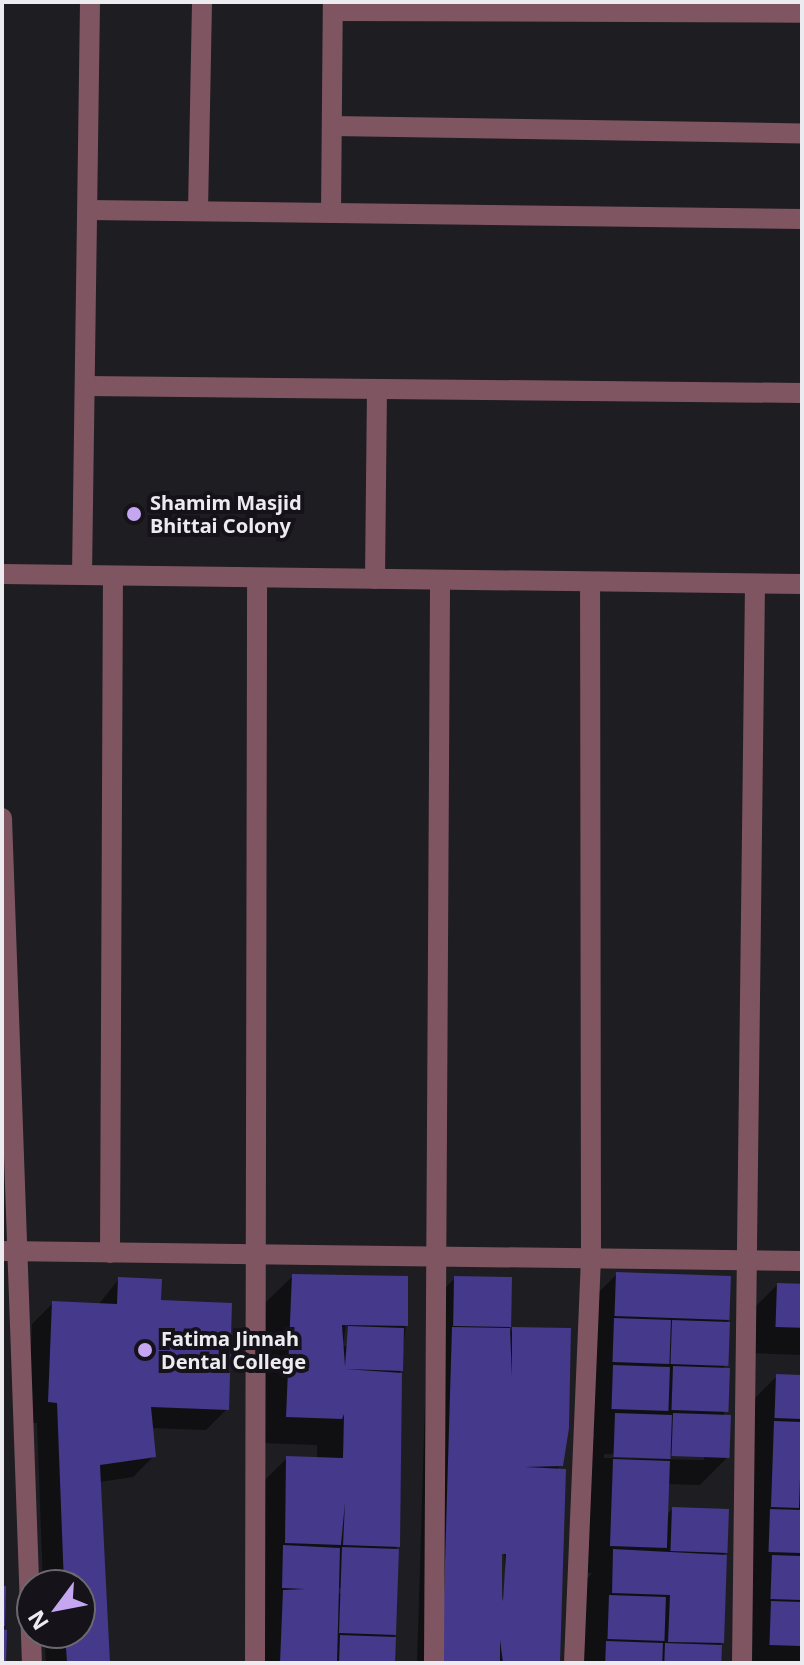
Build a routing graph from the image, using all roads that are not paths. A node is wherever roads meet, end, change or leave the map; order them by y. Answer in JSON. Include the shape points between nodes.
{"nodes":[{"id":1,"x":90,"y":2,"type":"edge"},
{"id":2,"x":202,"y":2,"type":"edge"},
{"id":3,"x":333,"y":6,"type":"edge"},
{"id":4,"x":802,"y":13,"type":"edge"},
{"id":5,"x":332,"y":126,"type":"junction"},
{"id":6,"x":802,"y":133,"type":"edge"},
{"id":7,"x":88,"y":210,"type":"junction"},
{"id":8,"x":198,"y":211,"type":"junction"},
{"id":9,"x":331,"y":213,"type":"junction"},
{"id":10,"x":802,"y":219,"type":"edge"},
{"id":11,"x":86,"y":386,"type":"junction"},
{"id":12,"x":377,"y":389,"type":"junction"},
{"id":13,"x":802,"y":393,"type":"edge"},
{"id":14,"x":2,"y":574,"type":"edge"},
{"id":15,"x":82,"y":575,"type":"junction"},
{"id":16,"x":113,"y":576,"type":"junction"},
{"id":17,"x":257,"y":578,"type":"junction"},
{"id":18,"x":375,"y":579,"type":"junction"},
{"id":19,"x":440,"y":580,"type":"junction"},
{"id":20,"x":590,"y":582,"type":"junction"},
{"id":21,"x":755,"y":584,"type":"junction"},
{"id":22,"x":802,"y":584,"type":"edge"},
{"id":23,"x":2,"y":818,"type":"edge"},
{"id":24,"x":10,"y":1251,"type":"edge"},
{"id":25,"x":110,"y":1253,"type":"junction"},
{"id":26,"x":253,"y":1254,"type":"junction"},
{"id":27,"x":437,"y":1257,"type":"junction"},
{"id":28,"x":591,"y":1260,"type":"junction"},
{"id":29,"x":743,"y":1260,"type":"junction"},
{"id":30,"x":802,"y":1261,"type":"edge"},
{"id":31,"x":32,"y":1663,"type":"edge"},
{"id":32,"x":255,"y":1663,"type":"edge"},
{"id":33,"x":434,"y":1663,"type":"edge"},
{"id":34,"x":574,"y":1663,"type":"edge"},
{"id":35,"x":742,"y":1663,"type":"edge"}],
"edges":[{"from":1,"to":7,"type":"street"},
{"from":2,"to":8,"type":"street"},
{"from":3,"to":4,"type":"street"},
{"from":3,"to":5,"type":"street"},
{"from":5,"to":6,"type":"street"},
{"from":5,"to":9,"type":"street"},
{"from":7,"to":8,"type":"street"},
{"from":7,"to":11,"type":"street"},
{"from":8,"to":9,"type":"street"},
{"from":9,"to":10,"type":"street"},
{"from":11,"to":12,"type":"street"},
{"from":11,"to":15,"type":"street"},
{"from":12,"to":13,"type":"street"},
{"from":12,"to":18,"type":"street"},
{"from":14,"to":15,"type":"street"},
{"from":15,"to":16,"type":"street"},
{"from":16,"to":17,"type":"street"},
{"from":16,"to":25,"type":"street"},
{"from":17,"to":18,"type":"street"},
{"from":17,"to":26,"type":"street"},
{"from":18,"to":19,"type":"street"},
{"from":19,"to":20,"type":"street"},
{"from":19,"to":27,"type":"street"},
{"from":20,"to":21,"type":"street"},
{"from":20,"to":28,"type":"street"},
{"from":21,"to":22,"type":"street"},
{"from":21,"to":29,"type":"street"},
{"from":23,"to":24,"type":"street"},
{"from":24,"to":25,"type":"street"},
{"from":24,"to":31,"type":"street"},
{"from":25,"to":26,"type":"street"},
{"from":26,"to":27,"type":"street"},
{"from":26,"to":32,"type":"street"},
{"from":27,"to":28,"type":"street"},
{"from":27,"to":33,"type":"street"},
{"from":28,"to":29,"type":"street"},
{"from":28,"to":34,"type":"street"},
{"from":29,"to":30,"type":"street"},
{"from":29,"to":35,"type":"street"}]}
